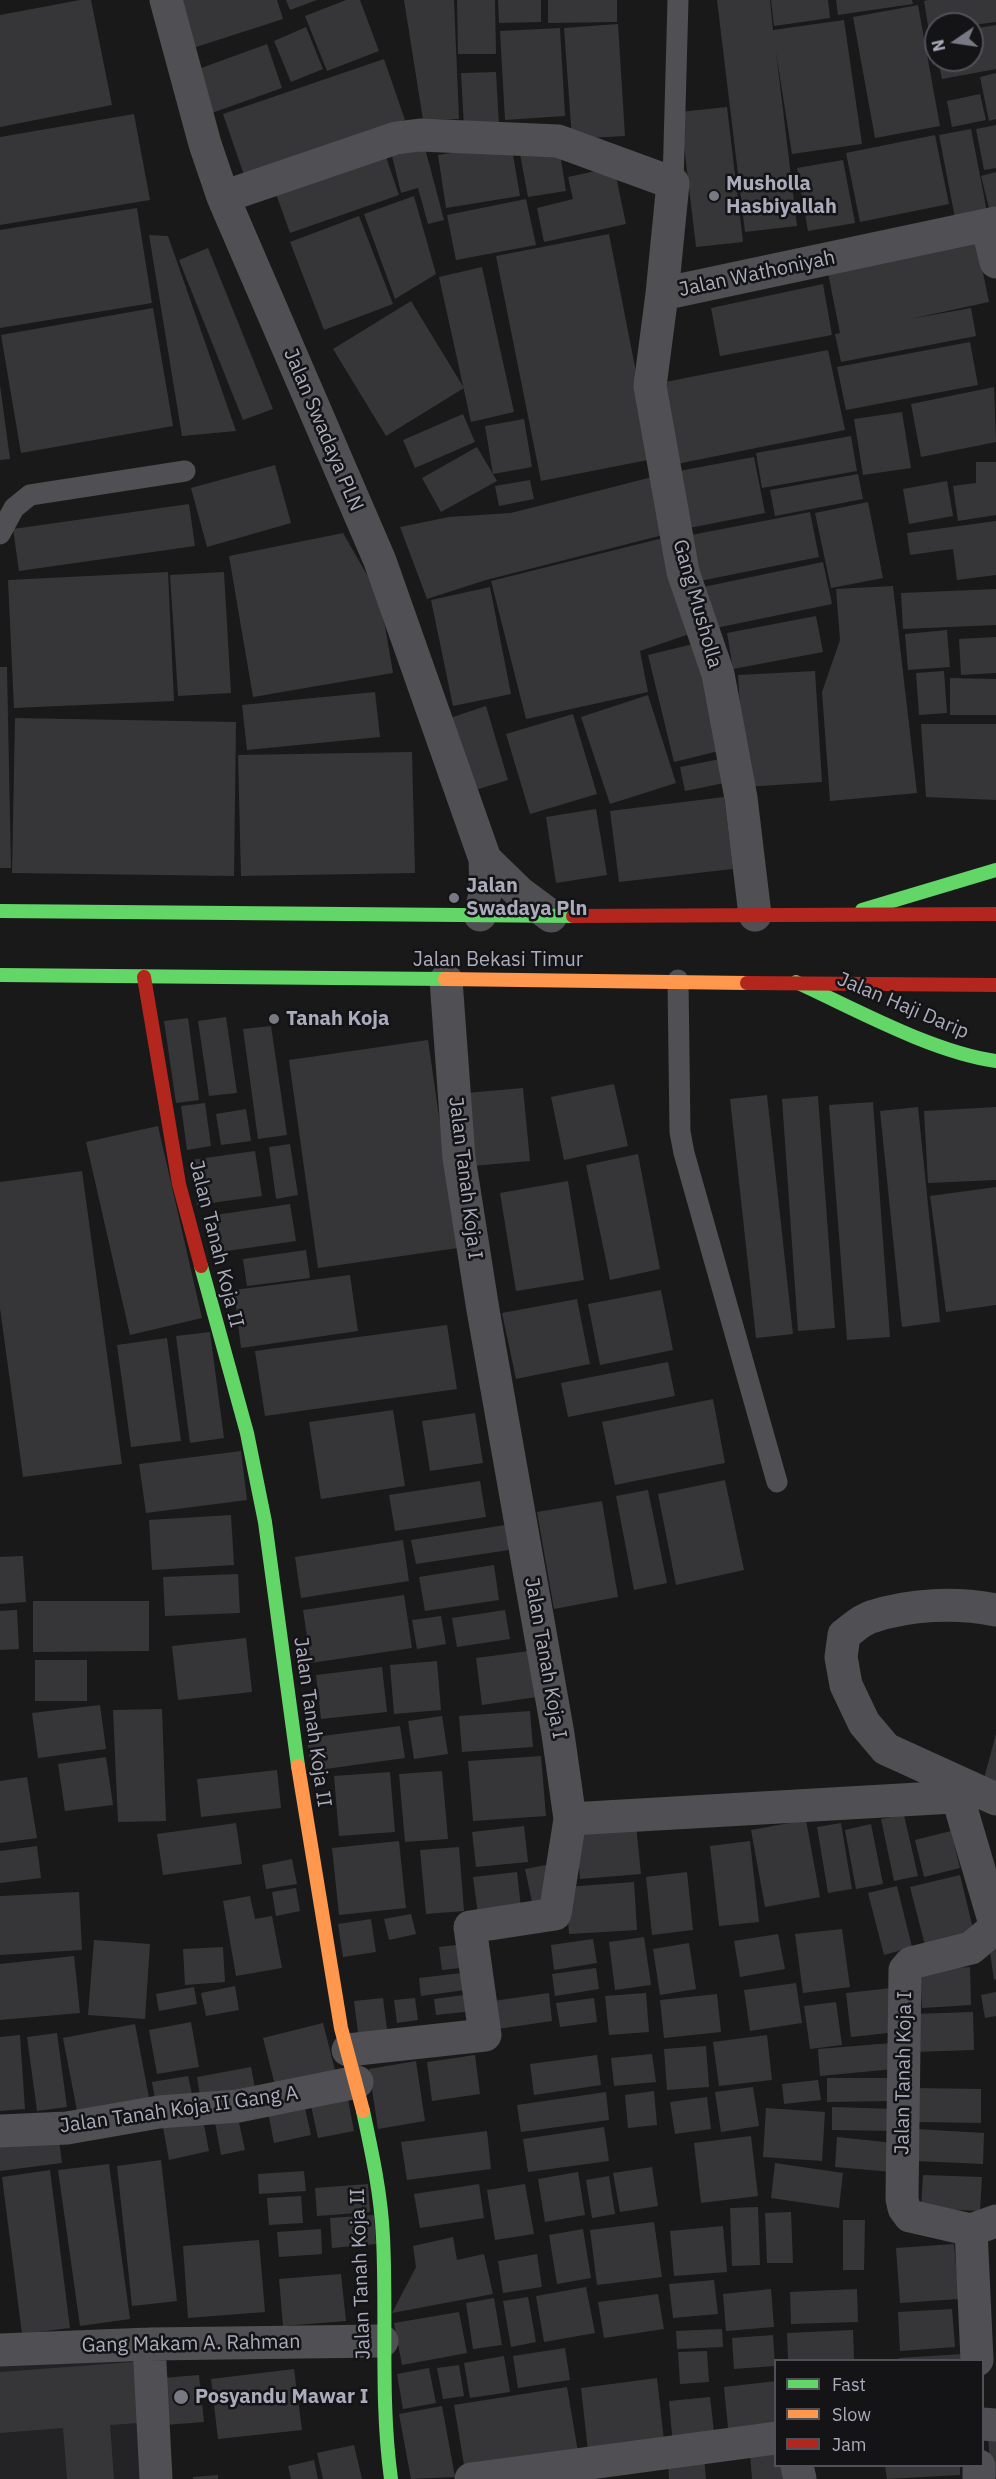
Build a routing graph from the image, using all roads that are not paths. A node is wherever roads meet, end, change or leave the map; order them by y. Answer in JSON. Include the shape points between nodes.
{"nodes":[{"id":1,"x":166,"y":0,"type":"edge"},
{"id":2,"x":678,"y":0,"type":"edge"},
{"id":3,"x":674,"y":183,"type":"junction"},
{"id":4,"x":223,"y":196,"type":"junction"},
{"id":5,"x":992,"y":224,"type":"edge"},
{"id":6,"x":996,"y":262,"type":"edge"},
{"id":7,"x":662,"y":294,"type":"junction"},
{"id":8,"x":185,"y":471,"type":"dead end"},
{"id":9,"x":0,"y":534,"type":"edge"},
{"id":10,"x":485,"y":859,"type":"junction"},
{"id":11,"x":996,"y":870,"type":"edge"},
{"id":12,"x":0,"y":911,"type":"edge"},
{"id":13,"x":854,"y":913,"type":"junction"},
{"id":14,"x":996,"y":914,"type":"edge"},
{"id":15,"x":480,"y":915,"type":"junction"},
{"id":16,"x":755,"y":915,"type":"junction"},
{"id":17,"x":551,"y":916,"type":"junction"},
{"id":18,"x":0,"y":975,"type":"edge"},
{"id":19,"x":144,"y":977,"type":"junction"},
{"id":20,"x":446,"y":980,"type":"junction"},
{"id":21,"x":678,"y":980,"type":"junction"},
{"id":22,"x":796,"y":982,"type":"junction"},
{"id":23,"x":996,"y":985,"type":"edge"},
{"id":24,"x":996,"y":1061,"type":"edge"},
{"id":25,"x":777,"y":1482,"type":"dead end"},
{"id":26,"x":996,"y":1610,"type":"edge"},
{"id":27,"x":996,"y":1798,"type":"edge"},
{"id":28,"x":570,"y":1819,"type":"junction"},
{"id":29,"x":996,"y":1927,"type":"edge"},
{"id":30,"x":348,"y":2050,"type":"junction"},
{"id":31,"x":357,"y":2082,"type":"junction"},
{"id":32,"x":0,"y":2131,"type":"edge"},
{"id":33,"x":983,"y":2225,"type":"edge"},
{"id":34,"x":382,"y":2341,"type":"junction"},
{"id":35,"x":149,"y":2344,"type":"junction"},
{"id":36,"x":0,"y":2350,"type":"edge"},
{"id":37,"x":977,"y":2359,"type":"edge"},
{"id":38,"x":774,"y":2438,"type":"edge"},
{"id":39,"x":156,"y":2479,"type":"edge"},
{"id":40,"x":391,"y":2479,"type":"edge"},
{"id":41,"x":471,"y":2479,"type":"edge"}],
"edges":[{"from":1,"to":4,"type":"street","name":"Jalan Swadaya PLN"},
{"from":2,"to":3,"type":"lane"},
{"from":3,"to":4,"type":"street","via":[[558,141],[420,135],[396,138]]},
{"from":3,"to":7,"type":"street","name":"Jalan Wathoniyah"},
{"from":4,"to":10,"type":"street","name":"Jalan Swadaya PLN","via":[[380,561]]},
{"from":5,"to":6,"type":"street"},
{"from":5,"to":7,"type":"street","name":"Jalan Wathoniyah"},
{"from":7,"to":16,"type":"street","name":"Gang Musholla","via":[[650,386],[683,572],[717,674],[741,798]]},
{"from":8,"to":9,"type":"lane","via":[[30,495],[14,508]]},
{"from":10,"to":15,"type":"street","name":"Jalan Swadaya PLN","via":[[486,890]]},
{"from":10,"to":17,"type":"street","name":"Jalan Swadaya PLN"},
{"from":11,"to":13,"type":"main road"},
{"from":12,"to":15,"type":"main road"},
{"from":13,"to":14,"type":"main road"},
{"from":13,"to":16,"type":"main road"},
{"from":15,"to":17,"type":"main road"},
{"from":16,"to":17,"type":"main road"},
{"from":18,"to":19,"type":"main road","name":"Jalan Bekasi Timur"},
{"from":19,"to":20,"type":"main road","name":"Jalan Bekasi Timur"},
{"from":19,"to":30,"type":"main road","name":"Jalan Tanah Koja II","via":[[178,1184],[247,1433],[266,1522],[305,1816]]},
{"from":20,"to":21,"type":"main road","name":"Jalan Bekasi Timur"},
{"from":20,"to":28,"type":"street","name":"Jalan Tanah Koja I","via":[[459,1158]]},
{"from":21,"to":22,"type":"main road","name":"Jalan Bekasi Timur"},
{"from":21,"to":25,"type":"lane","via":[[680,1132],[684,1153]]},
{"from":22,"to":23,"type":"main road","name":"Jalan Bekasi Timur"},
{"from":22,"to":24,"type":"main road","name":"Jalan Haji Darip","via":[[912,1035]]},
{"from":26,"to":27,"type":"street","via":[[967,1604],[869,1617],[844,1635],[841,1657],[846,1685],[864,1723],[886,1749]]},
{"from":28,"to":29,"type":"street","name":"Jalan Tanah Koja I","via":[[952,1797],[960,1805]]},
{"from":28,"to":30,"type":"street","via":[[555,1914],[470,1927],[485,2035]]},
{"from":29,"to":33,"type":"street","name":"Jalan Tanah Koja I","via":[[971,1947],[910,1963],[905,1970],[904,2208],[910,2216]]},
{"from":30,"to":31,"type":"main road","name":"Jalan Tanah Koja II"},
{"from":31,"to":32,"type":"street","name":"Jalan Tanah Koja II Gang A","via":[[238,2106],[159,2112],[67,2128]]},
{"from":31,"to":34,"type":"main road","name":"Jalan Tanah Koja II","via":[[378,2178]]},
{"from":33,"to":37,"type":"street","name":"Jalan Tanah Koja I"},
{"from":34,"to":35,"type":"street","name":"Gang Makam A. Rahman"},
{"from":34,"to":40,"type":"main road","name":"Jalan Tanah Koja II"},
{"from":35,"to":36,"type":"street","name":"Gang Makam A. Rahman"},
{"from":35,"to":39,"type":"street"},
{"from":38,"to":41,"type":"street"}]}
